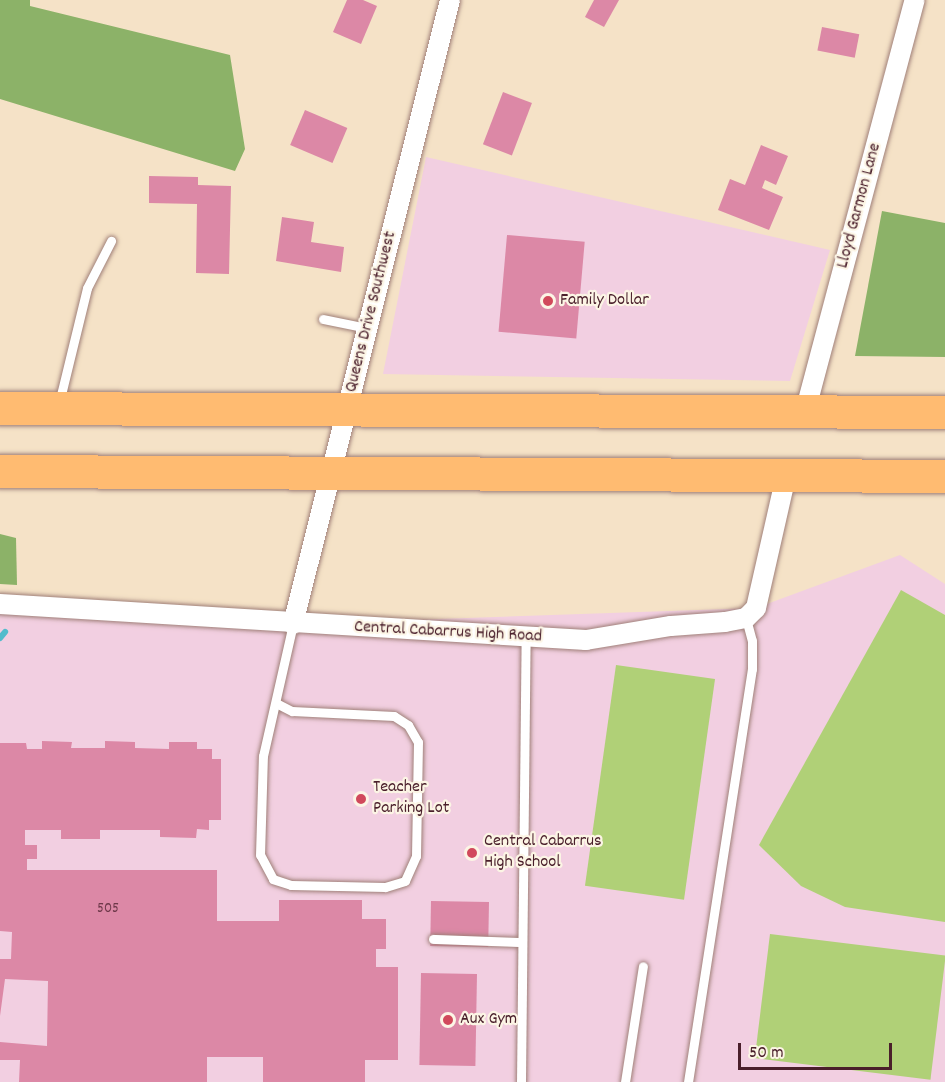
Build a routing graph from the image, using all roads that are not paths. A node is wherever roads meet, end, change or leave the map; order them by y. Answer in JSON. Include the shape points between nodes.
{"nodes":[{"id":1,"x":450,"y":0,"type":"edge"},
{"id":2,"x":915,"y":0,"type":"edge"},
{"id":3,"x":111,"y":241,"type":"dead end"},
{"id":4,"x":323,"y":319,"type":"dead end"},
{"id":5,"x":368,"y":328,"type":"junction"},
{"id":6,"x":0,"y":408,"type":"edge"},
{"id":7,"x":58,"y":408,"type":"junction"},
{"id":8,"x":347,"y":410,"type":"junction"},
{"id":9,"x":805,"y":412,"type":"junction"},
{"id":10,"x":945,"y":412,"type":"edge"},
{"id":11,"x":0,"y":471,"type":"edge"},
{"id":12,"x":334,"y":472,"type":"junction"},
{"id":13,"x":786,"y":476,"type":"junction"},
{"id":14,"x":945,"y":476,"type":"edge"},
{"id":15,"x":0,"y":604,"type":"edge"},
{"id":16,"x":746,"y":618,"type":"junction"},
{"id":17,"x":293,"y":624,"type":"junction"},
{"id":18,"x":526,"y":637,"type":"junction"},
{"id":19,"x":276,"y":702,"type":"junction"},
{"id":20,"x":433,"y":939,"type":"dead end"},
{"id":21,"x":521,"y":942,"type":"junction"},
{"id":22,"x":643,"y":966,"type":"dead end"},
{"id":23,"x":520,"y":1082,"type":"edge"},
{"id":24,"x":625,"y":1082,"type":"edge"},
{"id":25,"x":688,"y":1082,"type":"edge"}],
"edges":[{"from":1,"to":5,"type":"street","name":"Queens Drive Southwest"},
{"from":2,"to":9,"type":"street","name":"Lloyd Garmon Lane"},
{"from":3,"to":7,"type":"lane","via":[[87,288]]},
{"from":4,"to":5,"type":"lane"},
{"from":5,"to":8,"type":"street","name":"Queens Drive Southwest"},
{"from":6,"to":7,"type":"highway"},
{"from":7,"to":8,"type":"highway"},
{"from":8,"to":9,"type":"highway"},
{"from":8,"to":12,"type":"street","name":"Queens Drive Southwest"},
{"from":9,"to":10,"type":"highway"},
{"from":11,"to":12,"type":"highway"},
{"from":12,"to":13,"type":"highway"},
{"from":12,"to":17,"type":"street","name":"Queens Drive Southwest"},
{"from":13,"to":14,"type":"highway"},
{"from":13,"to":16,"type":"street","via":[[756,608]]},
{"from":15,"to":17,"type":"street","name":"Central Cabarrus High Road"},
{"from":16,"to":18,"type":"street","name":"Central Cabarrus High Road","via":[[586,640]]},
{"from":16,"to":25,"type":"lane","via":[[752,641],[752,669]]},
{"from":17,"to":18,"type":"street","name":"Central Cabarrus High Road"},
{"from":17,"to":19,"type":"lane"},
{"from":18,"to":21,"type":"lane"},
{"from":19,"to":19,"type":"lane","via":[[263,756],[260,855],[273,879],[291,885],[385,887],[405,880],[416,856],[418,742],[408,725],[394,716],[292,711]]},
{"from":20,"to":21,"type":"lane"},
{"from":21,"to":23,"type":"lane"},
{"from":22,"to":24,"type":"lane"}]}
